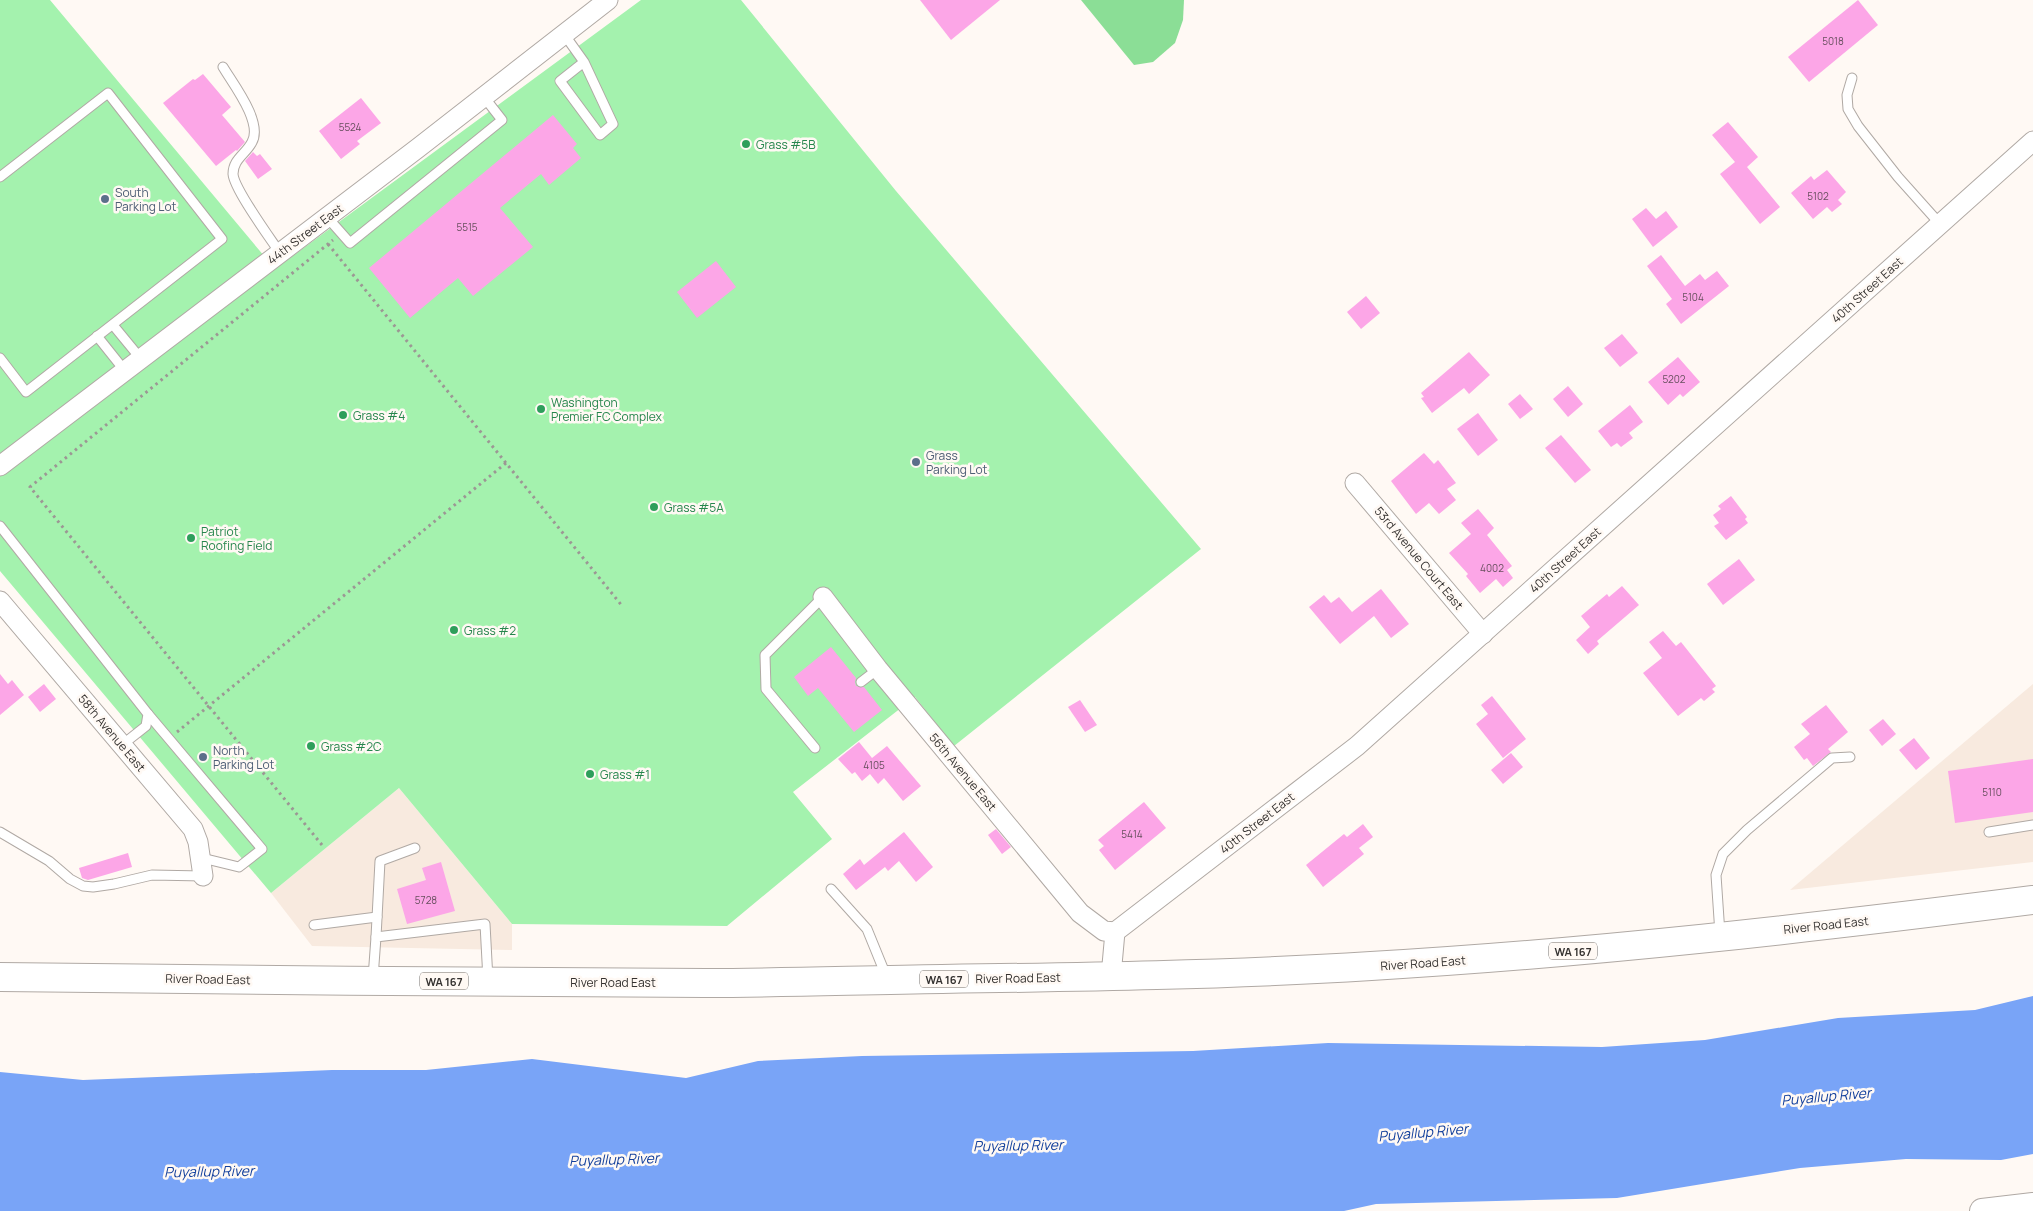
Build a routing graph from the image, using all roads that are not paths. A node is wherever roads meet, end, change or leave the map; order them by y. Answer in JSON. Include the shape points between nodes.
{"nodes":[{"id":1,"x":608,"y":0,"type":"edge"},
{"id":2,"x":564,"y":34,"type":"junction"},
{"id":3,"x":584,"y":62,"type":"junction"},
{"id":4,"x":223,"y":67,"type":"dead end"},
{"id":5,"x":1852,"y":78,"type":"dead end"},
{"id":6,"x":484,"y":97,"type":"junction"},
{"id":7,"x":2033,"y":141,"type":"edge"},
{"id":8,"x":0,"y":177,"type":"edge"},
{"id":9,"x":327,"y":218,"type":"junction"},
{"id":10,"x":1940,"y":224,"type":"junction"},
{"id":11,"x":280,"y":253,"type":"junction"},
{"id":12,"x":113,"y":325,"type":"junction"},
{"id":13,"x":98,"y":336,"type":"junction"},
{"id":14,"x":0,"y":358,"type":"edge"},
{"id":15,"x":141,"y":359,"type":"junction"},
{"id":16,"x":125,"y":371,"type":"junction"},
{"id":17,"x":0,"y":466,"type":"edge"},
{"id":18,"x":1355,"y":483,"type":"dead end"},
{"id":19,"x":0,"y":526,"type":"edge"},
{"id":20,"x":822,"y":597,"type":"joint"},
{"id":21,"x":0,"y":601,"type":"edge"},
{"id":22,"x":1483,"y":634,"type":"junction"},
{"id":23,"x":878,"y":669,"type":"junction"},
{"id":24,"x":861,"y":682,"type":"dead end"},
{"id":25,"x":148,"y":714,"type":"junction"},
{"id":26,"x":122,"y":746,"type":"junction"},
{"id":27,"x":815,"y":748,"type":"dead end"},
{"id":28,"x":1850,"y":757,"type":"dead end"},
{"id":29,"x":2033,"y":825,"type":"edge"},
{"id":30,"x":0,"y":832,"type":"edge"},
{"id":31,"x":1989,"y":832,"type":"dead end"},
{"id":32,"x":415,"y":848,"type":"dead end"},
{"id":33,"x":203,"y":867,"type":"junction"},
{"id":34,"x":831,"y":889,"type":"dead end"},
{"id":35,"x":2033,"y":900,"type":"edge"},
{"id":36,"x":377,"y":917,"type":"junction"},
{"id":37,"x":314,"y":925,"type":"dead end"},
{"id":38,"x":1115,"y":932,"type":"junction"},
{"id":39,"x":1720,"y":936,"type":"junction"},
{"id":40,"x":376,"y":937,"type":"junction"},
{"id":41,"x":1111,"y":976,"type":"junction"},
{"id":42,"x":0,"y":977,"type":"edge"},
{"id":43,"x":373,"y":980,"type":"junction"},
{"id":44,"x":888,"y":980,"type":"junction"},
{"id":45,"x":488,"y":982,"type":"junction"},
{"id":46,"x":2033,"y":1205,"type":"edge"},
{"id":47,"x":1982,"y":1211,"type":"edge"}],
"edges":[{"from":1,"to":2,"type":"street","name":"44th Street East"},
{"from":2,"to":3,"type":"lane"},
{"from":2,"to":6,"type":"street","name":"44th Street East"},
{"from":3,"to":3,"type":"lane","via":[[614,124],[600,135],[560,81]]},
{"from":4,"to":11,"type":"lane","via":[[254,120],[256,131],[252,142],[236,161],[233,175],[237,188]]},
{"from":5,"to":10,"type":"lane","via":[[1847,95],[1848,109],[1858,126]]},
{"from":6,"to":9,"type":"street","name":"44th Street East"},
{"from":6,"to":9,"type":"lane","via":[[502,120],[350,243]]},
{"from":7,"to":10,"type":"street","name":"40th Street East"},
{"from":8,"to":12,"type":"lane","via":[[108,93],[222,239]]},
{"from":9,"to":11,"type":"street","name":"44th Street East"},
{"from":10,"to":22,"type":"street","name":"40th Street East"},
{"from":11,"to":15,"type":"street","name":"44th Street East"},
{"from":12,"to":13,"type":"lane"},
{"from":12,"to":15,"type":"lane"},
{"from":13,"to":14,"type":"lane","via":[[26,392]]},
{"from":13,"to":16,"type":"lane"},
{"from":15,"to":16,"type":"street","name":"44th Street East"},
{"from":16,"to":17,"type":"street","name":"44th Street East"},
{"from":18,"to":22,"type":"street","name":"53rd Avenue Court East"},
{"from":19,"to":25,"type":"lane"},
{"from":20,"to":23,"type":"street","name":"56th Avenue East"},
{"from":20,"to":27,"type":"lane","via":[[765,655],[766,689]]},
{"from":21,"to":26,"type":"street","name":"58th Avenue East"},
{"from":22,"to":38,"type":"street","name":"40th Street East","via":[[1357,746]]},
{"from":23,"to":24,"type":"lane"},
{"from":23,"to":38,"type":"street","name":"56th Avenue East","via":[[1080,913],[1104,930]]},
{"from":25,"to":26,"type":"lane","via":[[146,726]]},
{"from":25,"to":33,"type":"lane","via":[[262,849],[239,867]]},
{"from":26,"to":33,"type":"street","name":"58th Avenue East","via":[[193,829]]},
{"from":28,"to":39,"type":"lane","via":[[1832,758],[1723,854],[1716,875]]},
{"from":29,"to":31,"type":"lane"},
{"from":30,"to":33,"type":"lane","via":[[83,886],[114,884]]},
{"from":32,"to":36,"type":"lane","via":[[380,861]]},
{"from":34,"to":44,"type":"lane","via":[[867,929]]},
{"from":35,"to":39,"type":"main road","name":"River Road East","number":"WA 167"},
{"from":36,"to":37,"type":"lane"},
{"from":36,"to":40,"type":"lane"},
{"from":38,"to":41,"type":"street"},
{"from":39,"to":41,"type":"main road","name":"River Road East","number":"WA 167","via":[[1379,966]]},
{"from":40,"to":43,"type":"lane"},
{"from":40,"to":45,"type":"lane","via":[[485,924]]},
{"from":41,"to":44,"type":"main road","name":"River Road East","number":"WA 167"},
{"from":42,"to":43,"type":"main road","name":"River Road East","number":"WA 167"},
{"from":43,"to":45,"type":"main road","name":"River Road East","number":"WA 167"},
{"from":44,"to":45,"type":"main road","name":"River Road East","number":"WA 167"},
{"from":46,"to":47,"type":"street"}]}
